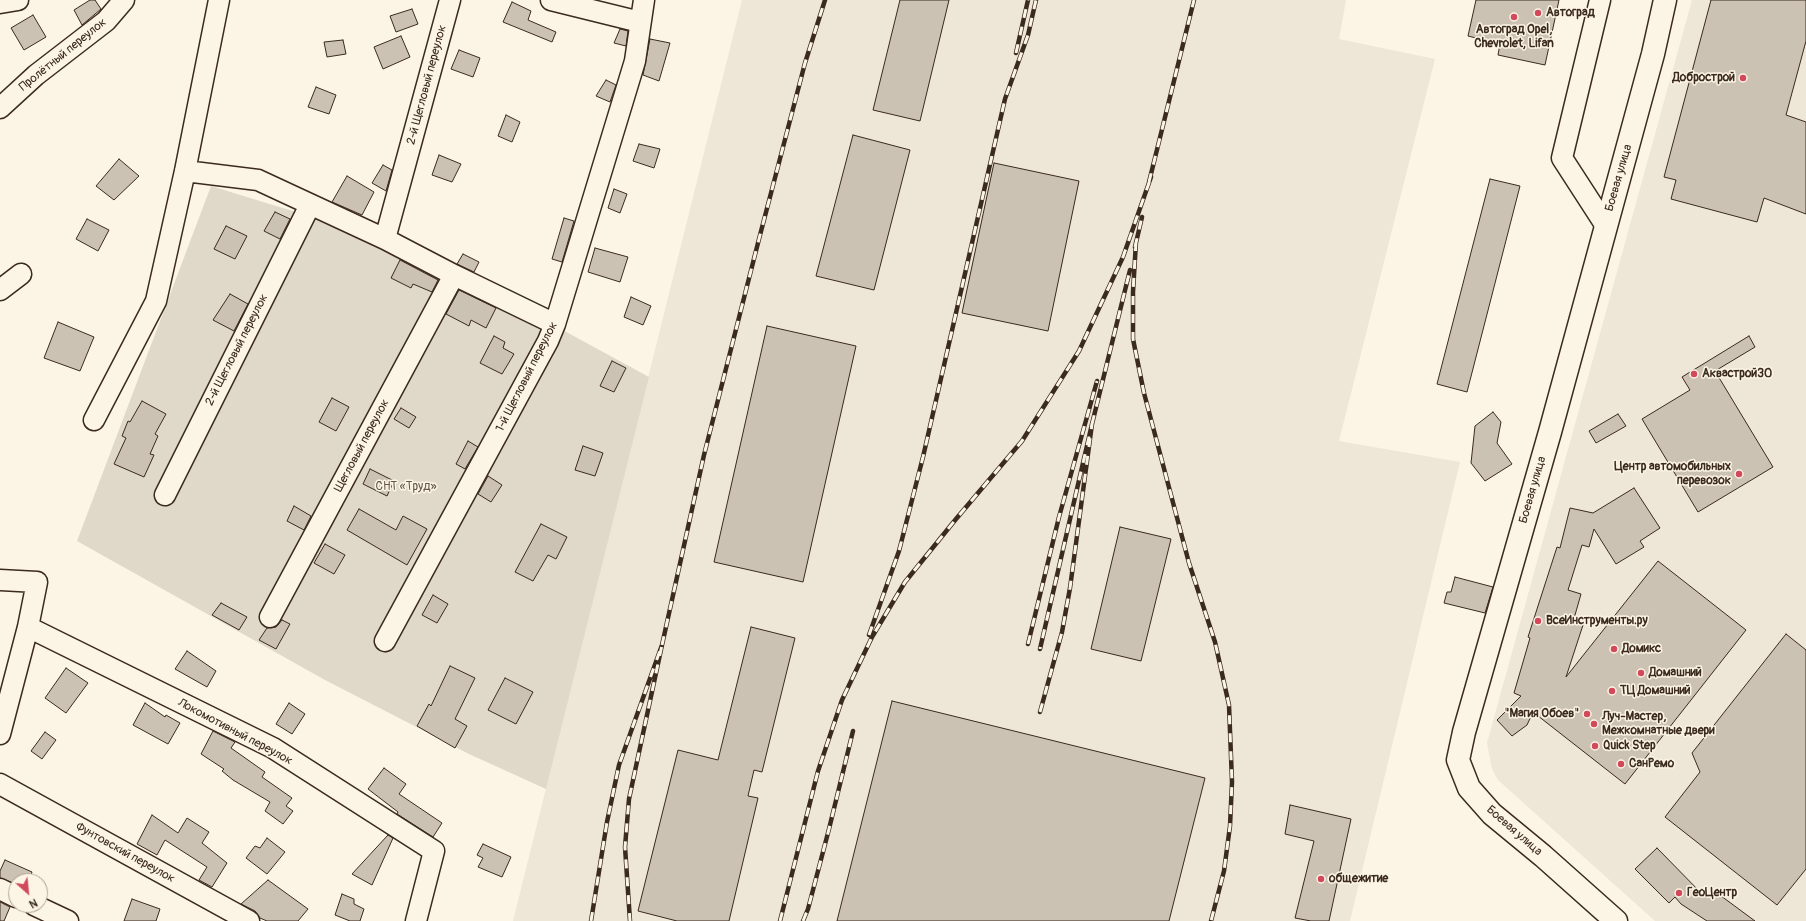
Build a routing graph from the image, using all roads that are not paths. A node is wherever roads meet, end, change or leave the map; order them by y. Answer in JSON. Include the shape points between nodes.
{"nodes":[{"id":1,"x":18,"y":0,"type":"edge"},
{"id":2,"x":124,"y":0,"type":"edge"},
{"id":3,"x":219,"y":0,"type":"edge"},
{"id":4,"x":450,"y":0,"type":"edge"},
{"id":5,"x":551,"y":0,"type":"edge"},
{"id":6,"x":644,"y":0,"type":"edge"},
{"id":7,"x":1600,"y":0,"type":"edge"},
{"id":8,"x":1665,"y":0,"type":"edge"},
{"id":9,"x":0,"y":3,"type":"edge"},
{"id":10,"x":640,"y":22,"type":"junction"},
{"id":11,"x":0,"y":108,"type":"edge"},
{"id":12,"x":185,"y":171,"type":"junction"},
{"id":13,"x":310,"y":205,"type":"junction"},
{"id":14,"x":1606,"y":226,"type":"junction"},
{"id":15,"x":385,"y":239,"type":"junction"},
{"id":16,"x":22,"y":274,"type":"dead end"},
{"id":17,"x":454,"y":276,"type":"junction"},
{"id":18,"x":0,"y":290,"type":"edge"},
{"id":19,"x":555,"y":324,"type":"junction"},
{"id":20,"x":94,"y":420,"type":"dead end"},
{"id":21,"x":165,"y":495,"type":"dead end"},
{"id":22,"x":0,"y":580,"type":"edge"},
{"id":23,"x":270,"y":617,"type":"dead end"},
{"id":24,"x":28,"y":627,"type":"junction"},
{"id":25,"x":386,"y":641,"type":"dead end"},
{"id":26,"x":0,"y":734,"type":"edge"},
{"id":27,"x":0,"y":784,"type":"edge"},
{"id":28,"x":48,"y":912,"type":"edge"},
{"id":29,"x":68,"y":921,"type":"edge"},
{"id":30,"x":249,"y":921,"type":"edge"},
{"id":31,"x":416,"y":921,"type":"edge"},
{"id":32,"x":1616,"y":921,"type":"edge"}],
"edges":[{"from":1,"to":9,"type":"street"},
{"from":2,"to":11,"type":"street","name":"Пролётный переулок","via":[[106,21],[36,75]]},
{"from":3,"to":12,"type":"street"},
{"from":4,"to":15,"type":"street","name":"2-й Щегловый переулок"},
{"from":5,"to":10,"type":"street"},
{"from":6,"to":10,"type":"street","name":"1-й Щегловый переулок"},
{"from":7,"to":14,"type":"street","via":[[1562,158]]},
{"from":8,"to":14,"type":"main road","name":"Боевая улица","via":[[1653,54]]},
{"from":10,"to":19,"type":"street","name":"1-й Щегловый переулок","via":[[635,61]]},
{"from":12,"to":13,"type":"street","via":[[258,180]]},
{"from":12,"to":20,"type":"street","via":[[156,301]]},
{"from":13,"to":15,"type":"street"},
{"from":13,"to":21,"type":"street","name":"2-й Щегловый переулок"},
{"from":14,"to":32,"type":"main road","name":"Боевая улица","via":[[1458,760],[1469,788],[1492,814]]},
{"from":15,"to":17,"type":"street"},
{"from":16,"to":18,"type":"street"},
{"from":17,"to":19,"type":"street"},
{"from":17,"to":23,"type":"street","name":"Щегловый переулок"},
{"from":19,"to":25,"type":"street","name":"1-й Щегловый переулок"},
{"from":22,"to":24,"type":"street","via":[[37,582]]},
{"from":24,"to":26,"type":"street"},
{"from":24,"to":31,"type":"street","name":"Локомотивный переулок","via":[[273,748],[434,851]]},
{"from":27,"to":30,"type":"street","name":"Фунтовский переулок"},
{"from":28,"to":29,"type":"street"}]}
